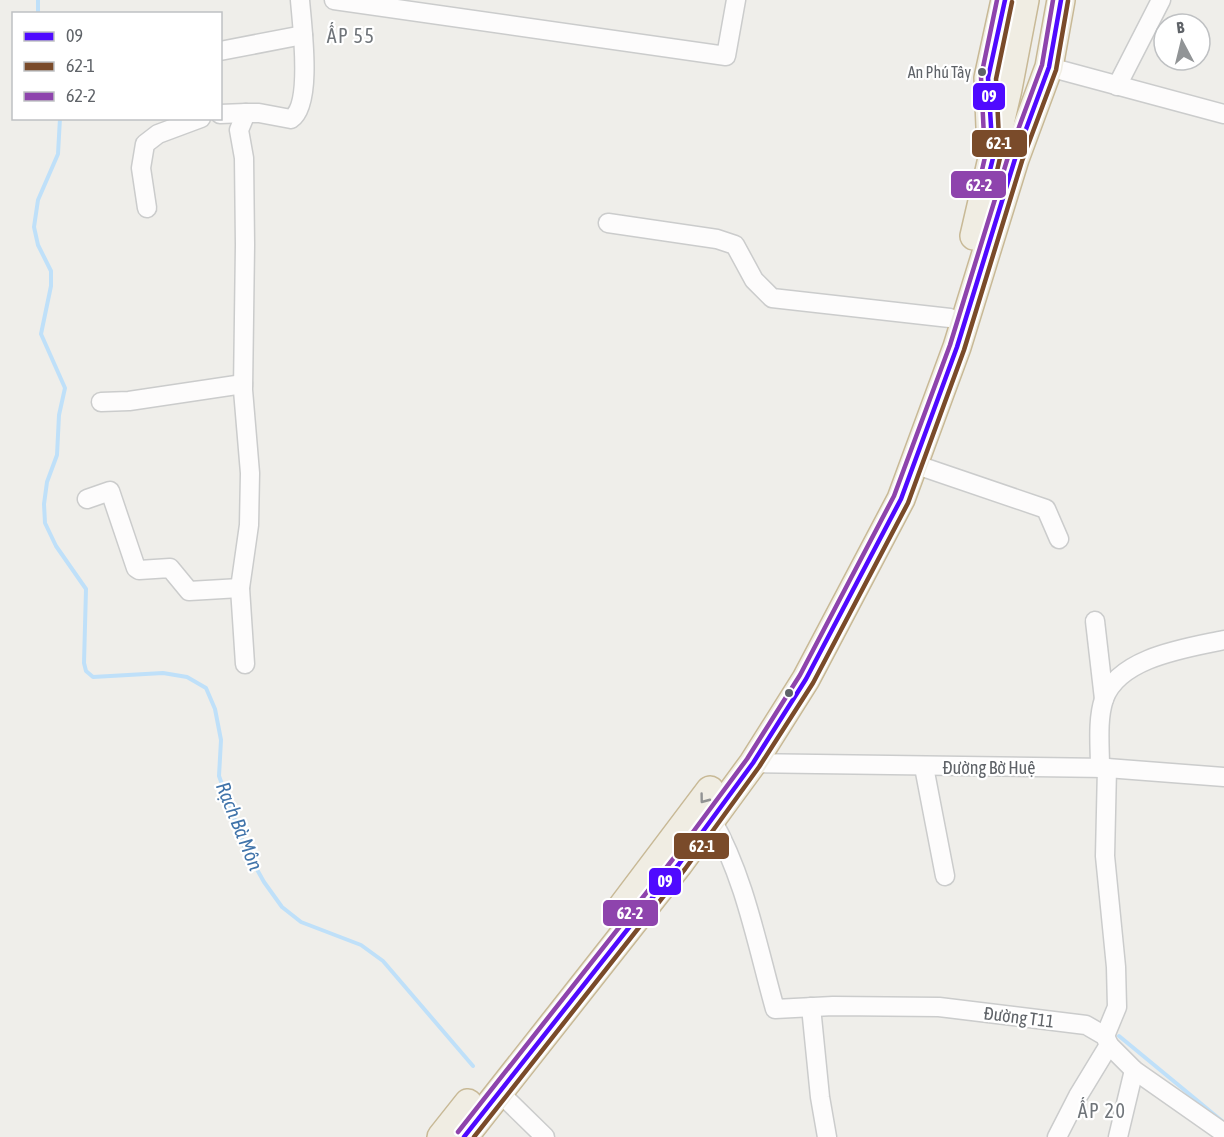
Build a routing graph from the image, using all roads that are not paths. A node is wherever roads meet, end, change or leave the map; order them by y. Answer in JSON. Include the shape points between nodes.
{"nodes":[{"id":1,"x":300,"y":0,"type":"edge"},
{"id":2,"x":334,"y":0,"type":"edge"},
{"id":3,"x":736,"y":0,"type":"edge"},
{"id":4,"x":1005,"y":0,"type":"edge"},
{"id":5,"x":1025,"y":0,"type":"edge"},
{"id":6,"x":1041,"y":0,"type":"edge"},
{"id":7,"x":1061,"y":0,"type":"edge"},
{"id":8,"x":1073,"y":0,"type":"edge"},
{"id":9,"x":1161,"y":0,"type":"edge"},
{"id":10,"x":303,"y":35,"type":"junction"},
{"id":11,"x":222,"y":51,"type":"edge"},
{"id":12,"x":1054,"y":68,"type":"junction"},
{"id":13,"x":1117,"y":86,"type":"junction"},
{"id":14,"x":1016,"y":91,"type":"junction"},
{"id":15,"x":246,"y":113,"type":"junction"},
{"id":16,"x":222,"y":114,"type":"edge"},
{"id":17,"x":1224,"y":114,"type":"edge"},
{"id":18,"x":196,"y":120,"type":"edge"},
{"id":19,"x":1004,"y":158,"type":"junction"},
{"id":20,"x":147,"y":208,"type":"dead end"},
{"id":21,"x":608,"y":223,"type":"dead end"},
{"id":22,"x":950,"y":318,"type":"junction"},
{"id":23,"x":243,"y":384,"type":"junction"},
{"id":24,"x":101,"y":402,"type":"dead end"},
{"id":25,"x":914,"y":464,"type":"junction"},
{"id":26,"x":87,"y":499,"type":"dead end"},
{"id":27,"x":1059,"y":539,"type":"dead end"},
{"id":28,"x":240,"y":588,"type":"junction"},
{"id":29,"x":1095,"y":621,"type":"dead end"},
{"id":30,"x":1224,"y":640,"type":"edge"},
{"id":31,"x":245,"y":664,"type":"dead end"},
{"id":32,"x":1104,"y":699,"type":"junction"},
{"id":33,"x":753,"y":763,"type":"junction"},
{"id":34,"x":924,"y":767,"type":"junction"},
{"id":35,"x":1104,"y":768,"type":"junction"},
{"id":36,"x":1224,"y":777,"type":"edge"},
{"id":37,"x":712,"y":820,"type":"junction"},
{"id":38,"x":945,"y":876,"type":"dead end"},
{"id":39,"x":811,"y":1006,"type":"junction"},
{"id":40,"x":1107,"y":1041,"type":"junction"},
{"id":41,"x":1134,"y":1070,"type":"junction"},
{"id":42,"x":499,"y":1092,"type":"junction"},
{"id":43,"x":1224,"y":1133,"type":"edge"},
{"id":44,"x":441,"y":1137,"type":"edge"},
{"id":45,"x":464,"y":1137,"type":"edge"},
{"id":46,"x":545,"y":1137,"type":"edge"},
{"id":47,"x":827,"y":1137,"type":"edge"},
{"id":48,"x":1057,"y":1137,"type":"edge"},
{"id":49,"x":1118,"y":1137,"type":"edge"}],
"edges":[{"from":1,"to":10,"type":"street"},
{"from":2,"to":3,"type":"street","via":[[726,56]]},
{"from":4,"to":19,"type":"highway","via":[[988,78]]},
{"from":5,"to":14,"type":"highway"},
{"from":6,"to":14,"type":"highway"},
{"from":7,"to":12,"type":"highway"},
{"from":8,"to":12,"type":"street"},
{"from":9,"to":13,"type":"street"},
{"from":10,"to":11,"type":"street"},
{"from":10,"to":15,"type":"street","via":[[304,99],[297,116],[291,120]]},
{"from":12,"to":13,"type":"street"},
{"from":12,"to":19,"type":"highway"},
{"from":13,"to":17,"type":"street"},
{"from":14,"to":19,"type":"highway"},
{"from":15,"to":16,"type":"street"},
{"from":15,"to":23,"type":"street","via":[[239,130],[244,158]]},
{"from":18,"to":20,"type":"street","via":[[158,134],[145,144],[141,168]]},
{"from":19,"to":22,"type":"highway"},
{"from":19,"to":25,"type":"highway","via":[[957,347]]},
{"from":21,"to":22,"type":"street","via":[[735,244],[754,280],[772,298]]},
{"from":22,"to":44,"type":"highway","one_way":true,"via":[[892,480],[799,659],[735,757]]},
{"from":23,"to":24,"type":"street"},
{"from":23,"to":28,"type":"street","via":[[250,473],[249,525]]},
{"from":25,"to":27,"type":"street","via":[[1046,509]]},
{"from":25,"to":33,"type":"highway","via":[[901,499],[806,680]]},
{"from":26,"to":28,"type":"street","via":[[110,491],[139,570],[170,567],[189,591]]},
{"from":28,"to":31,"type":"street"},
{"from":29,"to":32,"type":"street"},
{"from":30,"to":32,"type":"street","via":[[1153,656],[1122,675]]},
{"from":32,"to":35,"type":"street","via":[[1100,723]]},
{"from":33,"to":34,"type":"street","name":"Đường Bờ Huệ"},
{"from":33,"to":37,"type":"highway"},
{"from":34,"to":35,"type":"street","name":"Đường Bờ Huệ"},
{"from":34,"to":38,"type":"street"},
{"from":35,"to":36,"type":"street","name":"Đường Bờ Huệ"},
{"from":35,"to":40,"type":"street","via":[[1105,856],[1116,968],[1116,1007]]},
{"from":37,"to":39,"type":"street","name":"Đường T11","via":[[742,889],[775,1009]]},
{"from":37,"to":42,"type":"highway"},
{"from":39,"to":40,"type":"street","name":"Đường T11","via":[[939,1007],[1086,1025]]},
{"from":39,"to":47,"type":"street"},
{"from":40,"to":41,"type":"street","name":"Đường T11"},
{"from":40,"to":48,"type":"street"},
{"from":41,"to":43,"type":"street","name":"Đường T11"},
{"from":41,"to":49,"type":"street"},
{"from":42,"to":45,"type":"highway"},
{"from":42,"to":46,"type":"street"}]}
